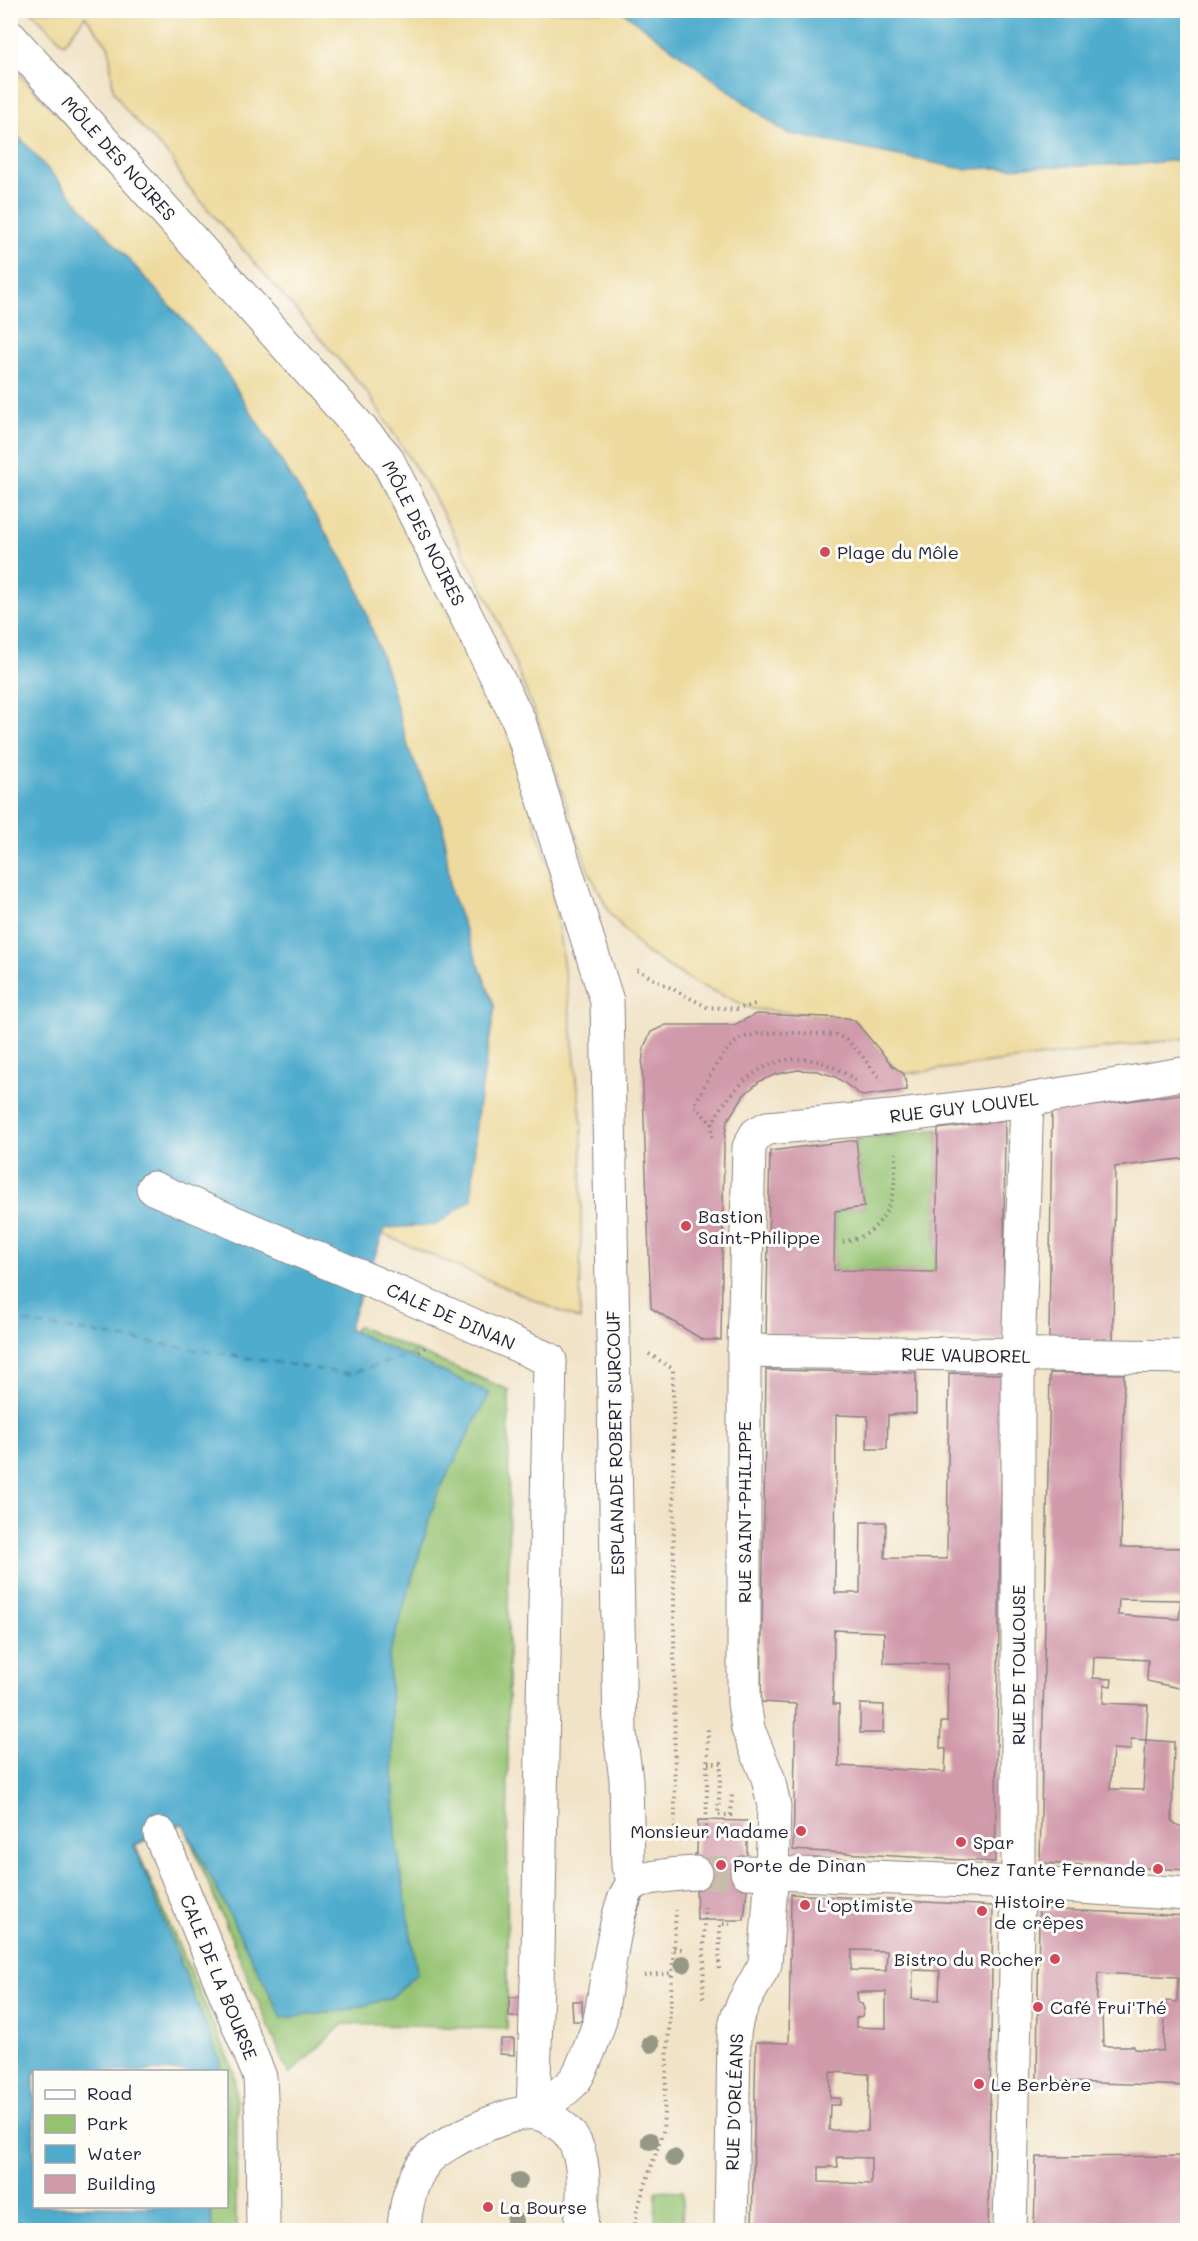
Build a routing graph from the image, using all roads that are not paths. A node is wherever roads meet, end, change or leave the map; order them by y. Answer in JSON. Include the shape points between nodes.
{"nodes":[{"id":1,"x":10,"y":37,"type":"edge"},
{"id":2,"x":607,"y":1001,"type":"joint"},
{"id":3,"x":1188,"y":1073,"type":"edge"},
{"id":4,"x":1027,"y":1100,"type":"junction"},
{"id":5,"x":749,"y":1147,"type":"joint"},
{"id":6,"x":153,"y":1188,"type":"dead end"},
{"id":7,"x":744,"y":1351,"type":"junction"},
{"id":8,"x":1018,"y":1356,"type":"junction"},
{"id":9,"x":1188,"y":1357,"type":"edge"},
{"id":10,"x":160,"y":1834,"type":"dead end"},
{"id":11,"x":760,"y":1872,"type":"junction"},
{"id":12,"x":685,"y":1873,"type":"tunnel mouth"},
{"id":13,"x":635,"y":1883,"type":"junction"},
{"id":14,"x":1018,"y":1884,"type":"junction"},
{"id":15,"x":1188,"y":1894,"type":"edge"},
{"id":16,"x":533,"y":2112,"type":"junction"},
{"id":17,"x":263,"y":2230,"type":"edge"},
{"id":18,"x":404,"y":2230,"type":"edge"},
{"id":19,"x":580,"y":2230,"type":"edge"},
{"id":20,"x":731,"y":2230,"type":"edge"},
{"id":21,"x":1010,"y":2230,"type":"edge"}],
"edges":[{"from":1,"to":2,"type":"street","name":"MÔLE DES NOIRES","via":[[386,457],[519,721]]},
{"from":2,"to":13,"type":"street","name":"ESPLANADE ROBERT SURCOUF","via":[[620,1734],[626,1779],[628,1866]]},
{"from":3,"to":4,"type":"street","name":"RUE GUY LOUVEL"},
{"from":4,"to":5,"type":"street","name":"RUE GUY LOUVEL","via":[[767,1128],[756,1134]]},
{"from":4,"to":8,"type":"street","name":"RUE DE TOULOUSE"},
{"from":5,"to":7,"type":"street","name":"RUE SAINT-PHILIPPE"},
{"from":6,"to":16,"type":"street","name":"CALE DE DINAN","via":[[550,1360]]},
{"from":7,"to":8,"type":"street","name":"RUE VAUBOREL"},
{"from":7,"to":11,"type":"street","name":"RUE SAINT-PHILIPPE","via":[[744,1703],[748,1730],[768,1778],[774,1806]]},
{"from":8,"to":9,"type":"street","name":"RUE VAUBOREL"},
{"from":8,"to":14,"type":"street","name":"RUE DE TOULOUSE"},
{"from":10,"to":17,"type":"street","name":"CALE DE LA BOURSE","via":[[260,2076]]},
{"from":11,"to":14,"type":"street"},
{"from":11,"to":20,"type":"street","name":"RUE D'ORLÉANS","via":[[765,1964],[744,2002],[734,2033]]},
{"from":12,"to":13,"type":"street"},
{"from":13,"to":16,"type":"street","via":[[626,1893],[600,2019],[590,2048],[575,2081]]},
{"from":14,"to":15,"type":"street"},
{"from":14,"to":21,"type":"street","name":"RUE DE TOULOUSE"},
{"from":16,"to":18,"type":"street","via":[[497,2120],[443,2146],[426,2162],[412,2189]]},
{"from":16,"to":19,"type":"street","via":[[558,2123],[572,2138],[584,2172]]}]}
